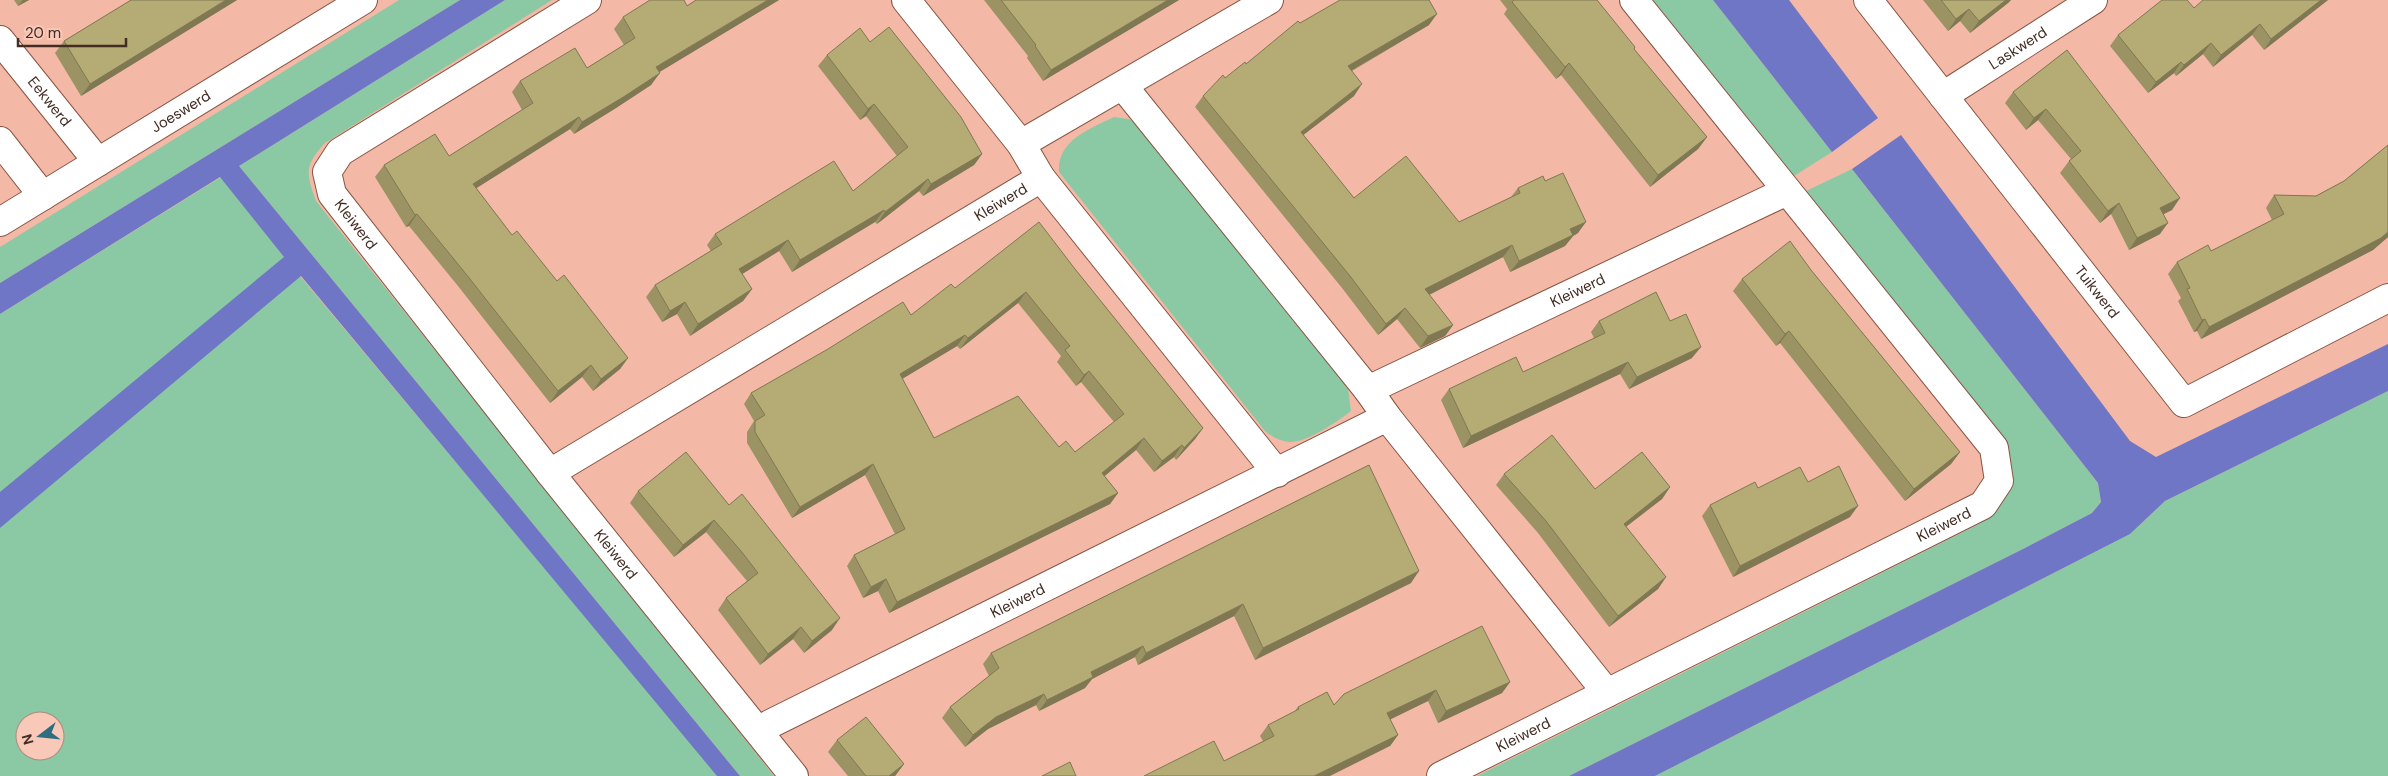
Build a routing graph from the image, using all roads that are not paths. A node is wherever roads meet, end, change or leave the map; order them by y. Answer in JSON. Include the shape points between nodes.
{"nodes":[{"id":1,"x":362,"y":0,"type":"edge"},
{"id":2,"x":587,"y":0,"type":"edge"},
{"id":3,"x":906,"y":0,"type":"edge"},
{"id":4,"x":1269,"y":0,"type":"edge"},
{"id":5,"x":1634,"y":0,"type":"edge"},
{"id":6,"x":1868,"y":0,"type":"edge"},
{"id":7,"x":2093,"y":0,"type":"edge"},
{"id":8,"x":0,"y":40,"type":"edge"},
{"id":9,"x":1123,"y":86,"type":"junction"},
{"id":10,"x":1943,"y":96,"type":"junction"},
{"id":11,"x":0,"y":141,"type":"edge"},
{"id":12,"x":1021,"y":144,"type":"junction"},
{"id":13,"x":98,"y":162,"type":"junction"},
{"id":14,"x":1041,"y":178,"type":"junction"},
{"id":15,"x":1787,"y":190,"type":"junction"},
{"id":16,"x":43,"y":196,"type":"junction"},
{"id":17,"x":0,"y":222,"type":"edge"},
{"id":18,"x":2388,"y":298,"type":"edge"},
{"id":19,"x":1368,"y":390,"type":"junction"},
{"id":20,"x":1387,"y":417,"type":"junction"},
{"id":21,"x":550,"y":473,"type":"junction"},
{"id":22,"x":1277,"y":473,"type":"junction"},
{"id":23,"x":1607,"y":692,"type":"junction"},
{"id":24,"x":758,"y":730,"type":"junction"},
{"id":25,"x":794,"y":776,"type":"edge"},
{"id":26,"x":1441,"y":776,"type":"edge"}],
"edges":[{"from":1,"to":13,"type":"street","name":"Joeswerd"},
{"from":2,"to":21,"type":"street","name":"Kleiwerd","via":[[340,152],[327,172],[332,194]]},
{"from":3,"to":12,"type":"street","name":"Kleiwerd"},
{"from":4,"to":9,"type":"street"},
{"from":5,"to":15,"type":"street","name":"Kleiwerd"},
{"from":6,"to":10,"type":"street","name":"Tuikwerd"},
{"from":7,"to":10,"type":"street","name":"Laskwerd"},
{"from":8,"to":13,"type":"street","name":"Eekwerd"},
{"from":9,"to":12,"type":"street"},
{"from":9,"to":19,"type":"street"},
{"from":10,"to":18,"type":"street","name":"Tuikwerd","via":[[2184,403]]},
{"from":11,"to":16,"type":"street"},
{"from":12,"to":14,"type":"street","name":"Kleiwerd"},
{"from":13,"to":16,"type":"street","name":"Joeswerd"},
{"from":14,"to":21,"type":"street","name":"Kleiwerd"},
{"from":14,"to":22,"type":"street","name":"Kleiwerd"},
{"from":15,"to":19,"type":"street","name":"Kleiwerd"},
{"from":15,"to":23,"type":"street","name":"Kleiwerd","via":[[1994,448],[1999,481],[1983,505]]},
{"from":16,"to":17,"type":"street","name":"Joeswerd"},
{"from":19,"to":20,"type":"street"},
{"from":20,"to":22,"type":"street","name":"Kleiwerd"},
{"from":20,"to":23,"type":"street"},
{"from":21,"to":24,"type":"street","name":"Kleiwerd"},
{"from":22,"to":24,"type":"street","name":"Kleiwerd"},
{"from":23,"to":26,"type":"street","name":"Kleiwerd"},
{"from":24,"to":25,"type":"street","name":"Kleiwerd"}]}
